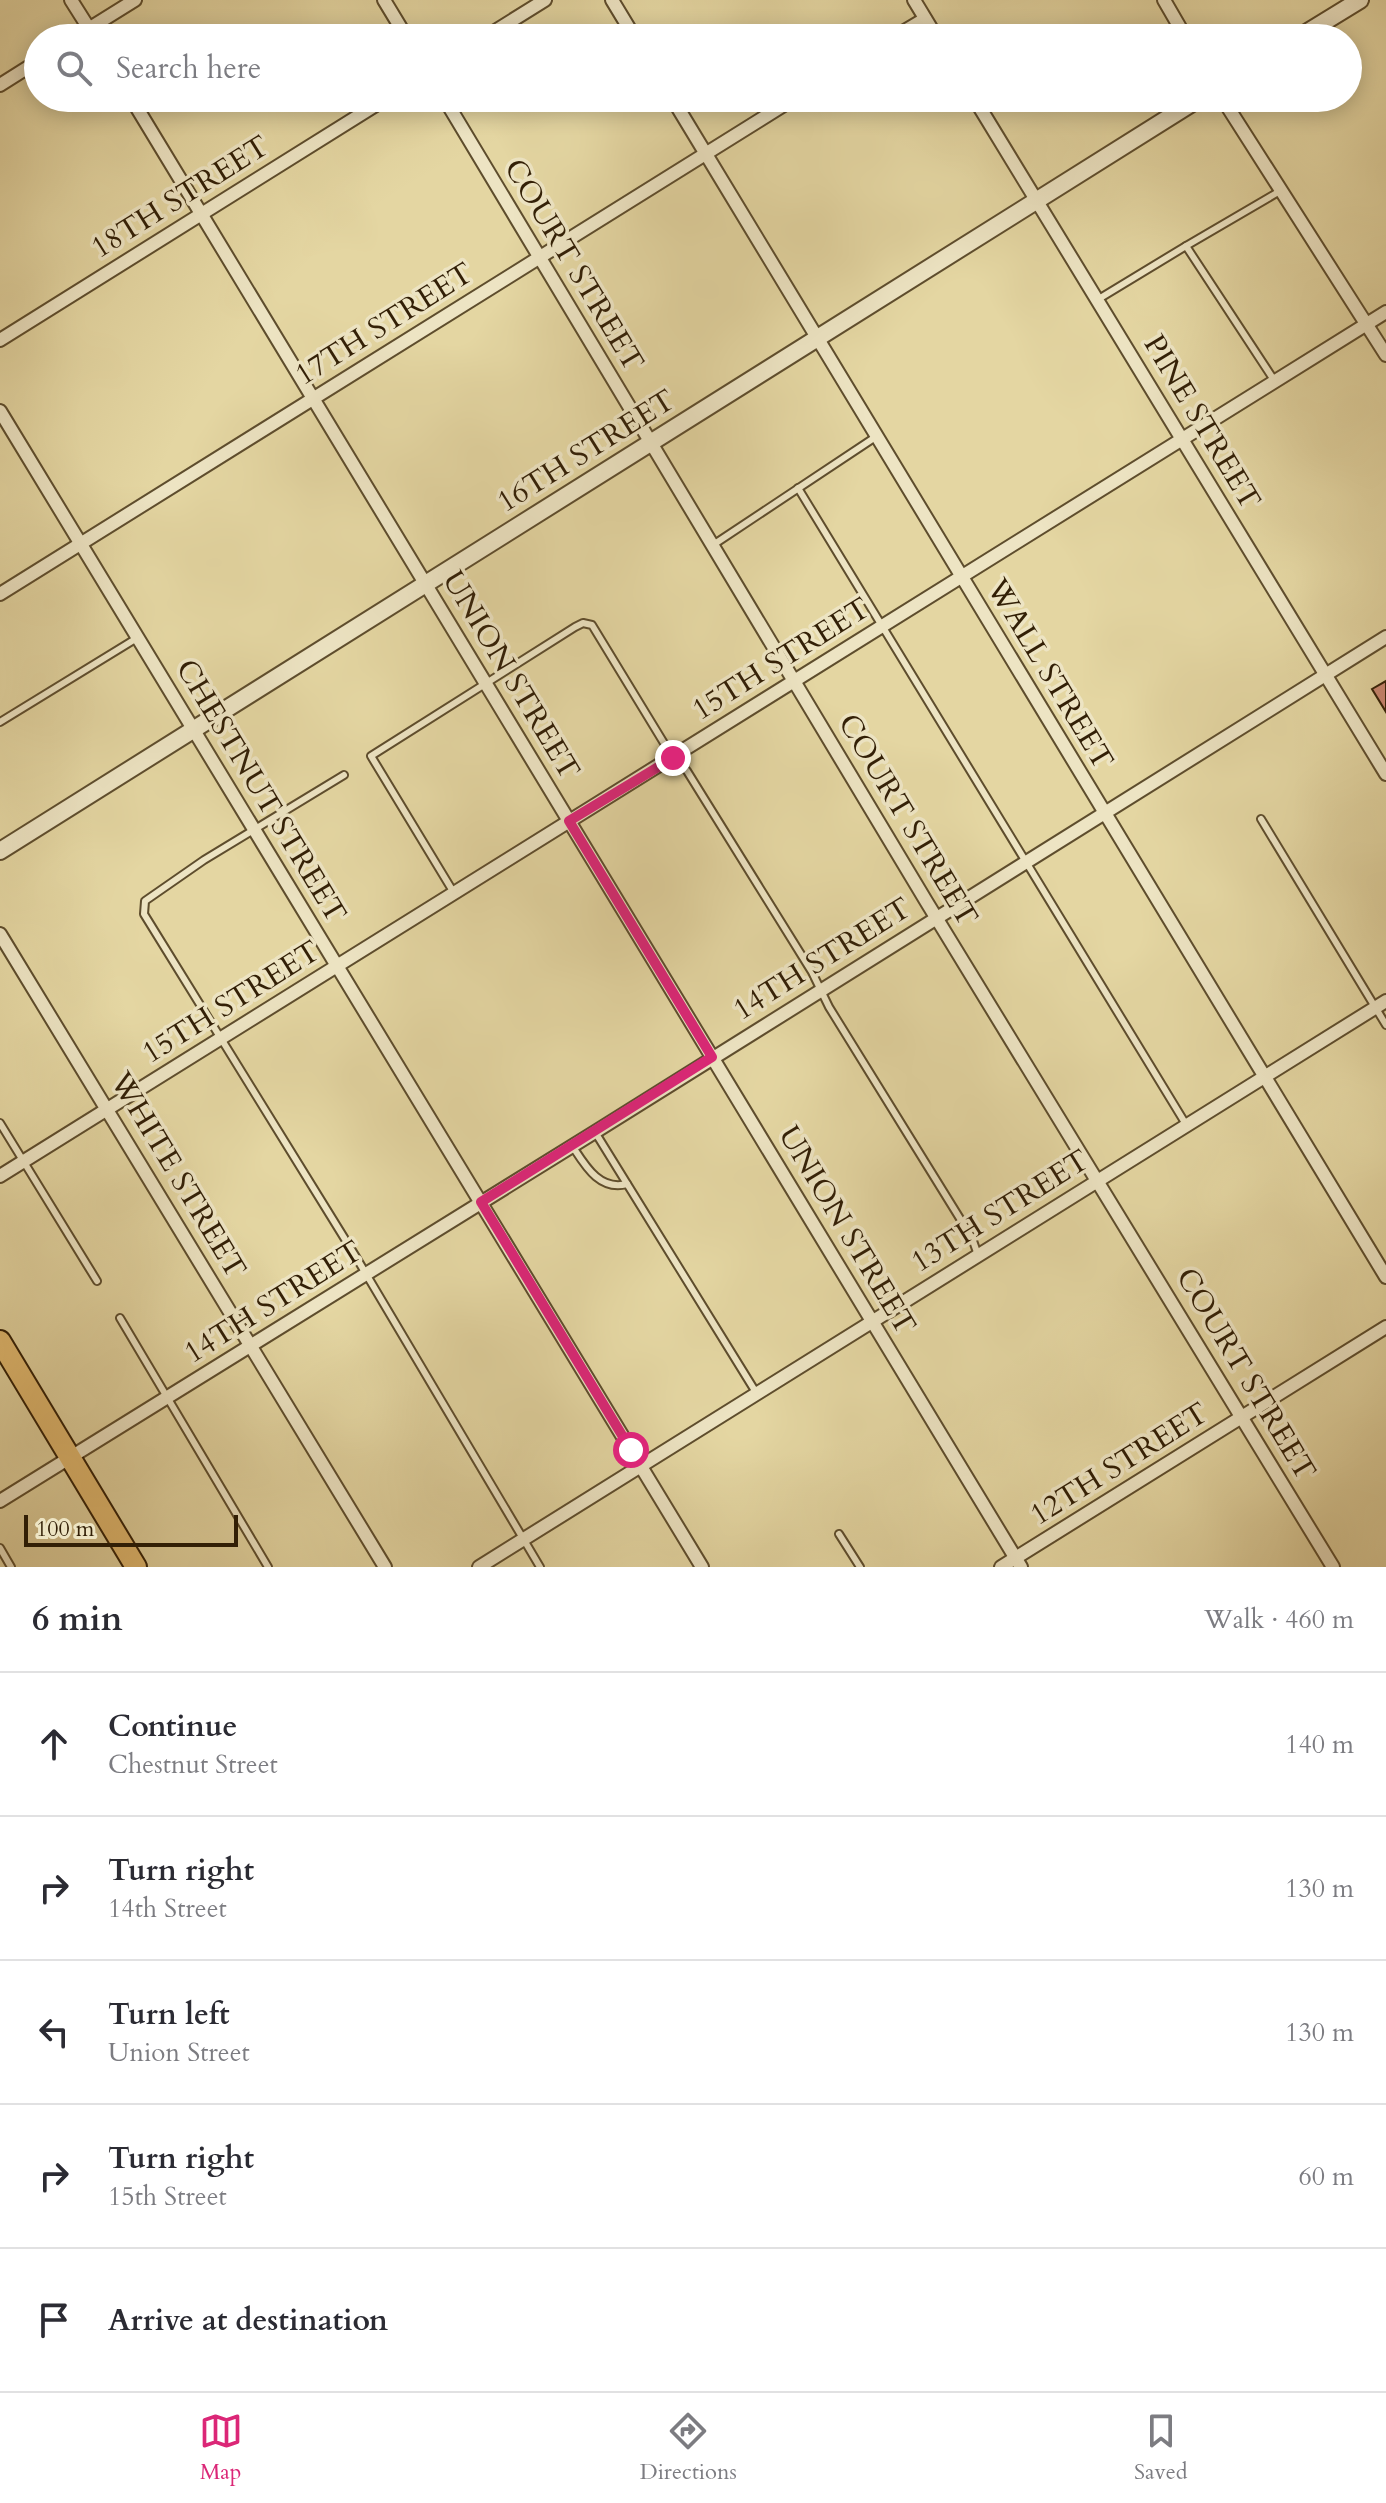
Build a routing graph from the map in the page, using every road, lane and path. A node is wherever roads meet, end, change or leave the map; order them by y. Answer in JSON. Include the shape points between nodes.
{"nodes":[{"id":1,"x":71,"y":0,"type":"edge"},
{"id":2,"x":135,"y":0,"type":"edge"},
{"id":3,"x":384,"y":0,"type":"edge"},
{"id":4,"x":545,"y":0,"type":"edge"},
{"id":5,"x":612,"y":0,"type":"edge"},
{"id":6,"x":914,"y":0,"type":"edge"},
{"id":7,"x":1164,"y":0,"type":"edge"},
{"id":8,"x":1360,"y":0,"type":"edge"},
{"id":9,"x":925,"y":19,"type":"junction"},
{"id":10,"x":86,"y":24,"type":"edge"},
{"id":11,"x":104,"y":24,"type":"edge"},
{"id":12,"x":399,"y":24,"type":"edge"},
{"id":13,"x":506,"y":24,"type":"edge"},
{"id":14,"x":627,"y":24,"type":"edge"},
{"id":15,"x":917,"y":24,"type":"edge"},
{"id":16,"x":928,"y":24,"type":"edge"},
{"id":17,"x":1178,"y":24,"type":"edge"},
{"id":18,"x":1321,"y":24,"type":"edge"},
{"id":19,"x":24,"y":70,"type":"edge"},
{"id":20,"x":0,"y":85,"type":"edge"},
{"id":21,"x":140,"y":112,"type":"edge"},
{"id":22,"x":364,"y":112,"type":"edge"},
{"id":23,"x":452,"y":112,"type":"edge"},
{"id":24,"x":680,"y":112,"type":"edge"},
{"id":25,"x":772,"y":112,"type":"edge"},
{"id":26,"x":983,"y":112,"type":"edge"},
{"id":27,"x":1178,"y":112,"type":"edge"},
{"id":28,"x":1231,"y":112,"type":"edge"},
{"id":29,"x":705,"y":153,"type":"junction"},
{"id":30,"x":1281,"y":191,"type":"junction"},
{"id":31,"x":1038,"y":202,"type":"junction"},
{"id":32,"x":202,"y":213,"type":"junction"},
{"id":33,"x":1186,"y":246,"type":"junction"},
{"id":34,"x":540,"y":257,"type":"junction"},
{"id":35,"x":1097,"y":300,"type":"junction"},
{"id":36,"x":1386,"y":312,"type":"edge"},
{"id":37,"x":1366,"y":324,"type":"junction"},
{"id":38,"x":817,"y":338,"type":"junction"},
{"id":39,"x":0,"y":340,"type":"edge"},
{"id":40,"x":1386,"y":355,"type":"edge"},
{"id":41,"x":1275,"y":382,"type":"junction"},
{"id":42,"x":313,"y":399,"type":"junction"},
{"id":43,"x":0,"y":411,"type":"edge"},
{"id":44,"x":877,"y":436,"type":"junction"},
{"id":45,"x":1183,"y":439,"type":"junction"},
{"id":46,"x":650,"y":445,"type":"junction"},
{"id":47,"x":798,"y":488,"type":"junction"},
{"id":48,"x":80,"y":544,"type":"junction"},
{"id":49,"x":711,"y":546,"type":"junction"},
{"id":50,"x":961,"y":577,"type":"junction"},
{"id":51,"x":425,"y":584,"type":"junction"},
{"id":52,"x":0,"y":594,"type":"edge"},
{"id":53,"x":881,"y":627,"type":"junction"},
{"id":54,"x":1386,"y":637,"type":"edge"},
{"id":55,"x":138,"y":638,"type":"junction"},
{"id":56,"x":1325,"y":675,"type":"junction"},
{"id":57,"x":794,"y":682,"type":"junction"},
{"id":58,"x":487,"y":685,"type":"junction"},
{"id":59,"x":0,"y":722,"type":"edge"},
{"id":60,"x":193,"y":729,"type":"junction"},
{"id":61,"x":673,"y":758,"type":"junction"},
{"id":62,"x":1386,"y":774,"type":"edge"},
{"id":63,"x":344,"y":775,"type":"dead end"},
{"id":64,"x":1105,"y":814,"type":"junction"},
{"id":65,"x":1261,"y":819,"type":"dead end"},
{"id":66,"x":569,"y":821,"type":"junction"},
{"id":67,"x":254,"y":830,"type":"junction"},
{"id":68,"x":0,"y":851,"type":"edge"},
{"id":69,"x":1027,"y":863,"type":"junction"},
{"id":70,"x":454,"y":893,"type":"junction"},
{"id":71,"x":937,"y":918,"type":"junction"},
{"id":72,"x":0,"y":934,"type":"edge"},
{"id":73,"x":337,"y":966,"type":"junction"},
{"id":74,"x":821,"y":990,"type":"junction"},
{"id":75,"x":1381,"y":1004,"type":"edge"},
{"id":76,"x":1386,"y":1025,"type":"edge"},
{"id":77,"x":221,"y":1039,"type":"junction"},
{"id":78,"x":712,"y":1057,"type":"junction"},
{"id":79,"x":1264,"y":1076,"type":"junction"},
{"id":80,"x":108,"y":1109,"type":"junction"},
{"id":81,"x":0,"y":1123,"type":"edge"},
{"id":82,"x":1187,"y":1126,"type":"junction"},
{"id":83,"x":595,"y":1132,"type":"junction"},
{"id":84,"x":572,"y":1145,"type":"junction"},
{"id":85,"x":23,"y":1161,"type":"junction"},
{"id":86,"x":0,"y":1176,"type":"edge"},
{"id":87,"x":1098,"y":1181,"type":"junction"},
{"id":88,"x":627,"y":1184,"type":"junction"},
{"id":89,"x":481,"y":1202,"type":"junction"},
{"id":90,"x":978,"y":1256,"type":"junction"},
{"id":91,"x":365,"y":1274,"type":"junction"},
{"id":92,"x":1386,"y":1277,"type":"edge"},
{"id":93,"x":97,"y":1281,"type":"dead end"},
{"id":94,"x":120,"y":1318,"type":"dead end"},
{"id":95,"x":872,"y":1322,"type":"junction"},
{"id":96,"x":1386,"y":1327,"type":"edge"},
{"id":97,"x":0,"y":1341,"type":"edge"},
{"id":98,"x":251,"y":1346,"type":"junction"},
{"id":99,"x":757,"y":1394,"type":"junction"},
{"id":100,"x":168,"y":1398,"type":"junction"},
{"id":101,"x":1242,"y":1418,"type":"junction"},
{"id":102,"x":70,"y":1458,"type":"junction"},
{"id":103,"x":641,"y":1467,"type":"junction"},
{"id":104,"x":0,"y":1501,"type":"edge"},
{"id":105,"x":839,"y":1534,"type":"dead end"},
{"id":106,"x":523,"y":1540,"type":"junction"},
{"id":107,"x":0,"y":1548,"type":"edge"},
{"id":108,"x":1018,"y":1562,"type":"edge"},
{"id":109,"x":11,"y":1567,"type":"edge"},
{"id":110,"x":136,"y":1567,"type":"edge"},
{"id":111,"x":268,"y":1567,"type":"edge"},
{"id":112,"x":385,"y":1567,"type":"edge"},
{"id":113,"x":479,"y":1567,"type":"edge"},
{"id":114,"x":540,"y":1567,"type":"edge"},
{"id":115,"x":702,"y":1567,"type":"edge"},
{"id":116,"x":860,"y":1567,"type":"edge"},
{"id":117,"x":1001,"y":1567,"type":"edge"},
{"id":118,"x":1333,"y":1567,"type":"edge"}],
"edges":[{"from":1,"to":10,"type":"street"},
{"from":2,"to":11,"type":"street"},
{"from":3,"to":12,"type":"street"},
{"from":4,"to":13,"type":"street"},
{"from":5,"to":14,"type":"street"},
{"from":6,"to":9,"type":"street"},
{"from":7,"to":17,"type":"street"},
{"from":8,"to":18,"type":"street"},
{"from":9,"to":15,"type":"street"},
{"from":9,"to":16,"type":"street"},
{"from":19,"to":20,"type":"street"},
{"from":21,"to":32,"type":"street","name":"UNION STREET"},
{"from":22,"to":32,"type":"street","name":"18TH STREET"},
{"from":23,"to":34,"type":"street","name":"COURT STREET"},
{"from":24,"to":29,"type":"street","name":"WALL STREET"},
{"from":25,"to":29,"type":"street","name":"17TH STREET"},
{"from":26,"to":31,"type":"street","name":"PINE STREET"},
{"from":27,"to":31,"type":"street","name":"16TH STREET"},
{"from":28,"to":30,"type":"street"},
{"from":29,"to":34,"type":"street","name":"17TH STREET"},
{"from":29,"to":38,"type":"street","name":"WALL STREET"},
{"from":30,"to":33,"type":"lane"},
{"from":30,"to":37,"type":"street"},
{"from":31,"to":35,"type":"street","name":"PINE STREET"},
{"from":31,"to":38,"type":"street","name":"16TH STREET"},
{"from":32,"to":39,"type":"street","name":"18TH STREET"},
{"from":32,"to":42,"type":"street","name":"UNION STREET"},
{"from":33,"to":35,"type":"lane"},
{"from":33,"to":41,"type":"lane"},
{"from":34,"to":42,"type":"street","name":"17TH STREET"},
{"from":34,"to":46,"type":"street","name":"COURT STREET"},
{"from":35,"to":45,"type":"street","name":"PINE STREET"},
{"from":36,"to":37,"type":"street","name":"15TH STREET"},
{"from":37,"to":40,"type":"street"},
{"from":37,"to":41,"type":"street","name":"15TH STREET"},
{"from":38,"to":44,"type":"street","name":"WALL STREET"},
{"from":38,"to":46,"type":"street","name":"16TH STREET"},
{"from":41,"to":45,"type":"street","name":"15TH STREET"},
{"from":42,"to":48,"type":"street","name":"17TH STREET"},
{"from":42,"to":51,"type":"street","name":"UNION STREET"},
{"from":43,"to":48,"type":"street","name":"CHESTNUT STREET"},
{"from":44,"to":47,"type":"lane"},
{"from":44,"to":50,"type":"street","name":"WALL STREET"},
{"from":45,"to":50,"type":"street","name":"15TH STREET"},
{"from":45,"to":56,"type":"street","name":"PINE STREET"},
{"from":46,"to":49,"type":"street","name":"COURT STREET"},
{"from":46,"to":51,"type":"street","name":"16TH STREET"},
{"from":47,"to":49,"type":"lane"},
{"from":47,"to":53,"type":"lane"},
{"from":48,"to":52,"type":"street","name":"17TH STREET"},
{"from":48,"to":55,"type":"street","name":"CHESTNUT STREET"},
{"from":49,"to":57,"type":"street","name":"COURT STREET"},
{"from":50,"to":53,"type":"street","name":"15TH STREET"},
{"from":50,"to":64,"type":"street","name":"WALL STREET"},
{"from":51,"to":58,"type":"street","name":"UNION STREET"},
{"from":51,"to":60,"type":"street","name":"16TH STREET"},
{"from":53,"to":57,"type":"street","name":"15TH STREET"},
{"from":53,"to":69,"type":"lane"},
{"from":54,"to":56,"type":"street","name":"14TH STREET"},
{"from":55,"to":59,"type":"lane"},
{"from":55,"to":60,"type":"street","name":"CHESTNUT STREET"},
{"from":56,"to":62,"type":"street","name":"PINE STREET"},
{"from":56,"to":64,"type":"street","name":"14TH STREET"},
{"from":57,"to":61,"type":"street","name":"15TH STREET"},
{"from":57,"to":71,"type":"street","name":"COURT STREET"},
{"from":58,"to":61,"type":"lane","via":[[575,627],[592,625]]},
{"from":58,"to":66,"type":"street","name":"UNION STREET"},
{"from":58,"to":70,"type":"lane","via":[[371,756]]},
{"from":60,"to":67,"type":"street","name":"CHESTNUT STREET"},
{"from":60,"to":68,"type":"street","name":"16TH STREET"},
{"from":61,"to":66,"type":"street","name":"15TH STREET"},
{"from":61,"to":74,"type":"lane","via":[[687,771]]},
{"from":63,"to":67,"type":"lane"},
{"from":64,"to":69,"type":"street","name":"14TH STREET"},
{"from":64,"to":79,"type":"street","name":"WALL STREET"},
{"from":65,"to":75,"type":"lane"},
{"from":66,"to":70,"type":"street","name":"15TH STREET"},
{"from":66,"to":78,"type":"street","name":"UNION STREET"},
{"from":67,"to":73,"type":"street","name":"CHESTNUT STREET"},
{"from":67,"to":77,"type":"lane","via":[[145,901],[144,914]]},
{"from":69,"to":71,"type":"street","name":"14TH STREET"},
{"from":69,"to":82,"type":"lane"},
{"from":70,"to":73,"type":"street","name":"15TH STREET"},
{"from":71,"to":74,"type":"street","name":"14TH STREET"},
{"from":71,"to":87,"type":"street","name":"COURT STREET"},
{"from":72,"to":80,"type":"street","name":"WHITE STREET"},
{"from":73,"to":77,"type":"street","name":"15TH STREET"},
{"from":73,"to":89,"type":"street","name":"CHESTNUT STREET"},
{"from":74,"to":78,"type":"street","name":"14TH STREET"},
{"from":74,"to":90,"type":"lane"},
{"from":75,"to":76,"type":"lane"},
{"from":75,"to":79,"type":"street","name":"13TH STREET"},
{"from":77,"to":80,"type":"street","name":"15TH STREET"},
{"from":77,"to":91,"type":"lane"},
{"from":78,"to":83,"type":"street","name":"14TH STREET"},
{"from":78,"to":95,"type":"street","name":"UNION STREET"},
{"from":79,"to":82,"type":"street","name":"13TH STREET"},
{"from":79,"to":92,"type":"street","name":"WALL STREET"},
{"from":80,"to":85,"type":"street","name":"15TH STREET"},
{"from":80,"to":98,"type":"street","name":"WHITE STREET"},
{"from":81,"to":85,"type":"lane"},
{"from":82,"to":87,"type":"street","name":"13TH STREET"},
{"from":83,"to":84,"type":"street","name":"14TH STREET"},
{"from":83,"to":88,"type":"lane"},
{"from":84,"to":88,"type":"lane","via":[[601,1183]]},
{"from":84,"to":89,"type":"street","name":"14TH STREET"},
{"from":85,"to":86,"type":"street","name":"15TH STREET"},
{"from":85,"to":93,"type":"lane"},
{"from":87,"to":90,"type":"street","name":"13TH STREET"},
{"from":87,"to":101,"type":"street","name":"COURT STREET"},
{"from":88,"to":99,"type":"lane"},
{"from":89,"to":91,"type":"street","name":"14TH STREET"},
{"from":89,"to":103,"type":"street","name":"CHESTNUT STREET"},
{"from":90,"to":95,"type":"street","name":"13TH STREET"},
{"from":91,"to":98,"type":"street","name":"14TH STREET"},
{"from":91,"to":106,"type":"lane"},
{"from":94,"to":100,"type":"lane"},
{"from":95,"to":99,"type":"street","name":"13TH STREET"},
{"from":95,"to":108,"type":"street","name":"UNION STREET"},
{"from":96,"to":101,"type":"street","name":"12TH STREET"},
{"from":97,"to":102,"type":"main road"},
{"from":98,"to":100,"type":"street","name":"14TH STREET"},
{"from":98,"to":112,"type":"street","name":"WHITE STREET"},
{"from":99,"to":103,"type":"street","name":"13TH STREET"},
{"from":100,"to":102,"type":"street","name":"14TH STREET"},
{"from":100,"to":111,"type":"lane"},
{"from":101,"to":108,"type":"street","name":"12TH STREET"},
{"from":101,"to":118,"type":"street","name":"COURT STREET"},
{"from":102,"to":104,"type":"street","name":"14TH STREET"},
{"from":102,"to":110,"type":"main road"},
{"from":103,"to":106,"type":"street","name":"13TH STREET"},
{"from":103,"to":115,"type":"street","name":"CHESTNUT STREET"},
{"from":105,"to":116,"type":"lane"},
{"from":106,"to":113,"type":"street","name":"13TH STREET"},
{"from":106,"to":114,"type":"lane"},
{"from":107,"to":109,"type":"lane"},
{"from":108,"to":117,"type":"street","name":"12TH STREET"}]}
